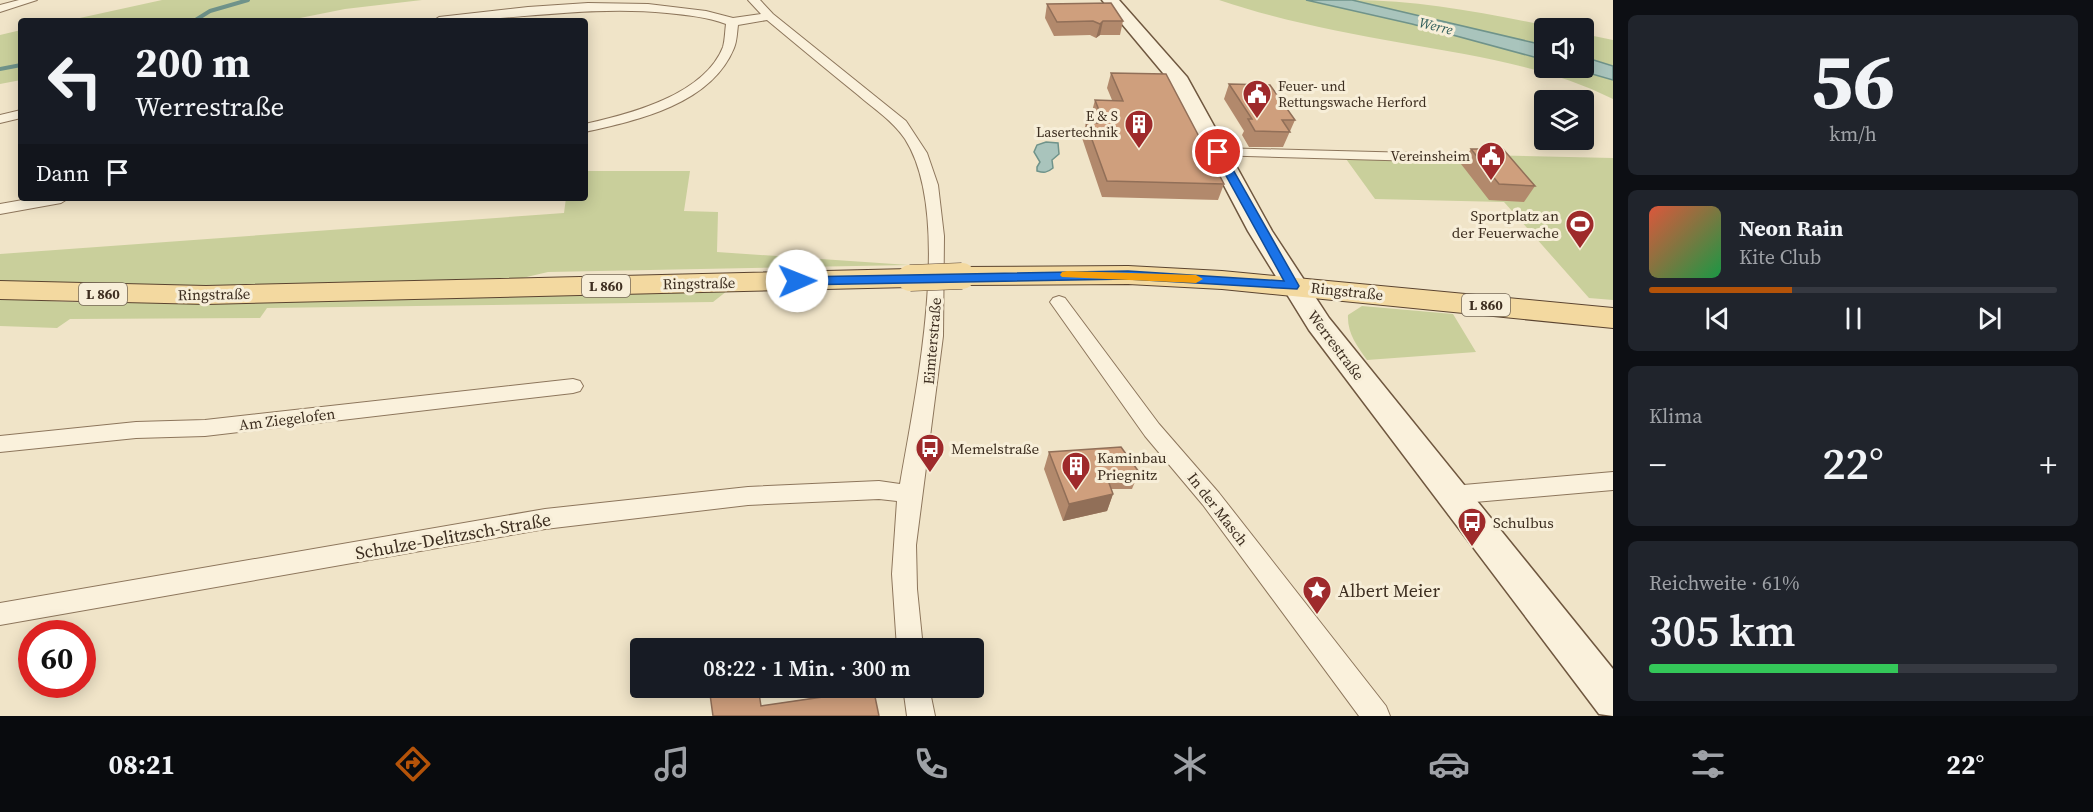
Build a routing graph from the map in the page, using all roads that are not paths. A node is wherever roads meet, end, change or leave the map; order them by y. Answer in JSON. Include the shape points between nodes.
{"nodes":[{"id":1,"x":31,"y":0,"type":"edge"},
{"id":2,"x":754,"y":0,"type":"edge"},
{"id":3,"x":1110,"y":0,"type":"edge"},
{"id":4,"x":0,"y":9,"type":"edge"},
{"id":5,"x":769,"y":16,"type":"junction"},
{"id":6,"x":499,"y":18,"type":"edge"},
{"id":7,"x":732,"y":22,"type":"junction"},
{"id":8,"x":18,"y":115,"type":"edge"},
{"id":9,"x":0,"y":119,"type":"edge"},
{"id":10,"x":588,"y":127,"type":"edge"},
{"id":11,"x":1218,"y":152,"type":"junction"},
{"id":12,"x":1492,"y":159,"type":"edge"},
{"id":13,"x":44,"y":201,"type":"edge"},
{"id":14,"x":0,"y":209,"type":"edge"},
{"id":15,"x":1293,"y":286,"type":"junction"},
{"id":16,"x":0,"y":290,"type":"edge"},
{"id":17,"x":1059,"y":302,"type":"dead end"},
{"id":18,"x":1613,"y":318,"type":"edge"},
{"id":19,"x":573,"y":386,"type":"dead end"},
{"id":20,"x":0,"y":444,"type":"edge"},
{"id":21,"x":1613,"y":481,"type":"edge"},
{"id":22,"x":909,"y":494,"type":"junction"},
{"id":23,"x":1452,"y":495,"type":"junction"},
{"id":24,"x":0,"y":614,"type":"edge"},
{"id":25,"x":909,"y":638,"type":"edge"},
{"id":26,"x":918,"y":698,"type":"edge"},
{"id":27,"x":1613,"y":700,"type":"edge"},
{"id":28,"x":921,"y":716,"type":"edge"},
{"id":29,"x":1376,"y":716,"type":"edge"}],
"edges":[{"from":1,"to":4,"type":"street"},
{"from":2,"to":5,"type":"street","name":"Eimterstraße"},
{"from":3,"to":11,"type":"main road","name":"Werrestraße","via":[[1168,64]]},
{"from":5,"to":7,"type":"street"},
{"from":5,"to":22,"type":"street","name":"Eimterstraße","via":[[901,124],[917,144],[928,178],[935,231],[936,302],[928,387]]},
{"from":6,"to":7,"type":"street","via":[[564,8],[624,6],[703,14]]},
{"from":7,"to":10,"type":"street","via":[[732,38],[723,62],[692,89],[661,105]]},
{"from":8,"to":9,"type":"street"},
{"from":11,"to":12,"type":"street"},
{"from":11,"to":15,"type":"main road","name":"Werrestraße"},
{"from":13,"to":14,"type":"street"},
{"from":15,"to":16,"type":"main road","name":"Ringstraße","number":"L 860","bridge":true,"via":[[1128,275],[206,295]]},
{"from":15,"to":18,"type":"main road","name":"Ringstraße","number":"L 860"},
{"from":15,"to":23,"type":"main road","name":"Werrestraße","via":[[1318,324]]},
{"from":17,"to":29,"type":"street","name":"In der Masch","via":[[1152,430],[1211,500]]},
{"from":19,"to":20,"type":"street","name":"Am Ziegelofen","via":[[205,428],[136,430]]},
{"from":21,"to":23,"type":"street"},
{"from":22,"to":24,"type":"street","name":"Schulze-Delitzsch-Straße","via":[[879,490],[748,496],[544,519]]},
{"from":22,"to":25,"type":"street","name":"Eimterstraße","via":[[904,558]]},
{"from":23,"to":27,"type":"main road","name":"Werrestraße"},
{"from":26,"to":28,"type":"street"}]}
